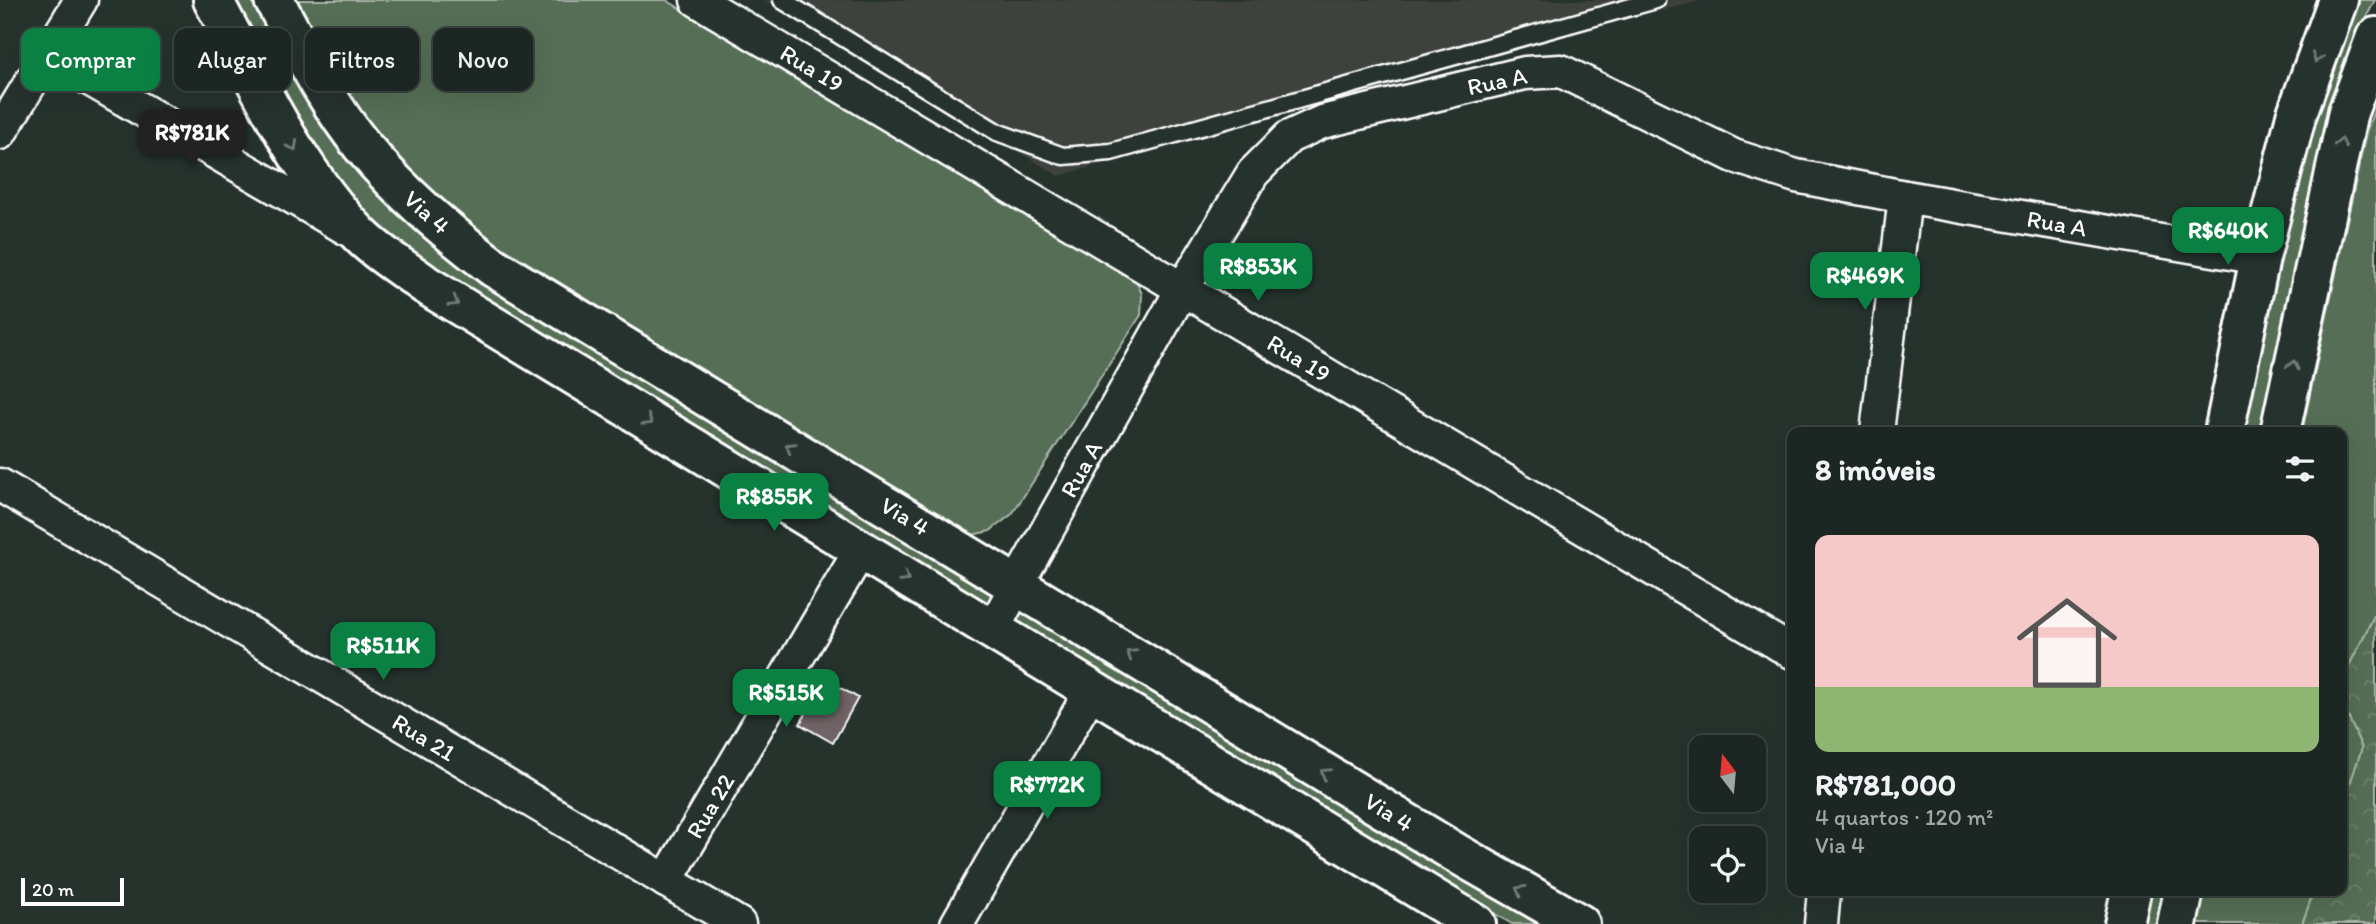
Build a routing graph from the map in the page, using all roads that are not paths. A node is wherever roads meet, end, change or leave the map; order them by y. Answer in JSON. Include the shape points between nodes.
{"nodes":[{"id":1,"x":81,"y":0,"type":"edge"},
{"id":2,"x":213,"y":0,"type":"edge"},
{"id":3,"x":274,"y":0,"type":"edge"},
{"id":4,"x":697,"y":0,"type":"edge"},
{"id":5,"x":782,"y":0,"type":"edge"},
{"id":6,"x":1656,"y":0,"type":"edge"},
{"id":7,"x":2338,"y":0,"type":"edge"},
{"id":8,"x":64,"y":28,"type":"edge"},
{"id":9,"x":2376,"y":37,"type":"edge"},
{"id":10,"x":26,"y":91,"type":"edge"},
{"id":11,"x":110,"y":91,"type":"edge"},
{"id":12,"x":0,"y":133,"type":"edge"},
{"id":13,"x":1905,"y":197,"type":"junction"},
{"id":14,"x":363,"y":238,"type":"junction"},
{"id":15,"x":2260,"y":258,"type":"junction"},
{"id":16,"x":1183,"y":288,"type":"junction"},
{"id":17,"x":1878,"y":427,"type":"edge"},
{"id":18,"x":2225,"y":427,"type":"edge"},
{"id":19,"x":2281,"y":427,"type":"edge"},
{"id":20,"x":0,"y":485,"type":"edge"},
{"id":21,"x":860,"y":551,"type":"junction"},
{"id":22,"x":1017,"y":584,"type":"junction"},
{"id":23,"x":992,"y":631,"type":"junction"},
{"id":24,"x":1787,"y":649,"type":"edge"},
{"id":25,"x":1091,"y":691,"type":"junction"},
{"id":26,"x":666,"y":881,"type":"junction"},
{"id":27,"x":1824,"y":896,"type":"edge"},
{"id":28,"x":2130,"y":896,"type":"edge"},
{"id":29,"x":2183,"y":896,"type":"edge"},
{"id":30,"x":739,"y":924,"type":"edge"},
{"id":31,"x":957,"y":924,"type":"edge"},
{"id":32,"x":1476,"y":924,"type":"edge"},
{"id":33,"x":1580,"y":924,"type":"edge"},
{"id":34,"x":1821,"y":924,"type":"edge"},
{"id":35,"x":2124,"y":924,"type":"edge"},
{"id":36,"x":2177,"y":924,"type":"edge"}],
"edges":[{"from":1,"to":8,"type":"street"},
{"from":2,"to":14,"type":"street","name":"Via 4","one_way":true,"via":[[303,164]]},
{"from":22,"to":3,"type":"street","name":"Via 4","one_way":true,"via":[[493,267],[444,230],[362,146],[304,58]]},
{"from":4,"to":16,"type":"street","name":"Rua 19"},
{"from":5,"to":6,"type":"lane","via":[[997,132],[1063,156],[1111,152]]},
{"from":7,"to":15,"type":"street","one_way":true,"via":[[2296,116]]},
{"from":19,"to":9,"type":"street","one_way":true,"via":[[2348,112]]},
{"from":10,"to":12,"type":"street"},
{"from":11,"to":14,"type":"street"},
{"from":13,"to":15,"type":"street","name":"Rua A"},
{"from":13,"to":16,"type":"street","name":"Rua A","via":[[1796,176],[1734,156],[1561,71],[1525,73],[1322,122],[1289,137],[1253,173]]},
{"from":13,"to":17,"type":"street"},
{"from":14,"to":21,"type":"street","name":"Via 4","one_way":true,"via":[[426,285]]},
{"from":15,"to":18,"type":"street"},
{"from":16,"to":22,"type":"street","name":"Rua A"},
{"from":16,"to":24,"type":"street","name":"Rua 19"},
{"from":20,"to":26,"type":"street","name":"Rua 21"},
{"from":21,"to":23,"type":"street","name":"Via 4","one_way":true},
{"from":21,"to":26,"type":"street","name":"Rua 22"},
{"from":22,"to":23,"type":"street","name":"Rua A"},
{"from":33,"to":22,"type":"street","name":"Via 4","one_way":true},
{"from":23,"to":25,"type":"street","name":"Via 4"},
{"from":25,"to":31,"type":"street"},
{"from":25,"to":32,"type":"street","name":"Via 4"},
{"from":26,"to":30,"type":"street","name":"Rua 21"},
{"from":27,"to":34,"type":"street"},
{"from":28,"to":35,"type":"street"},
{"from":29,"to":36,"type":"street"}]}
